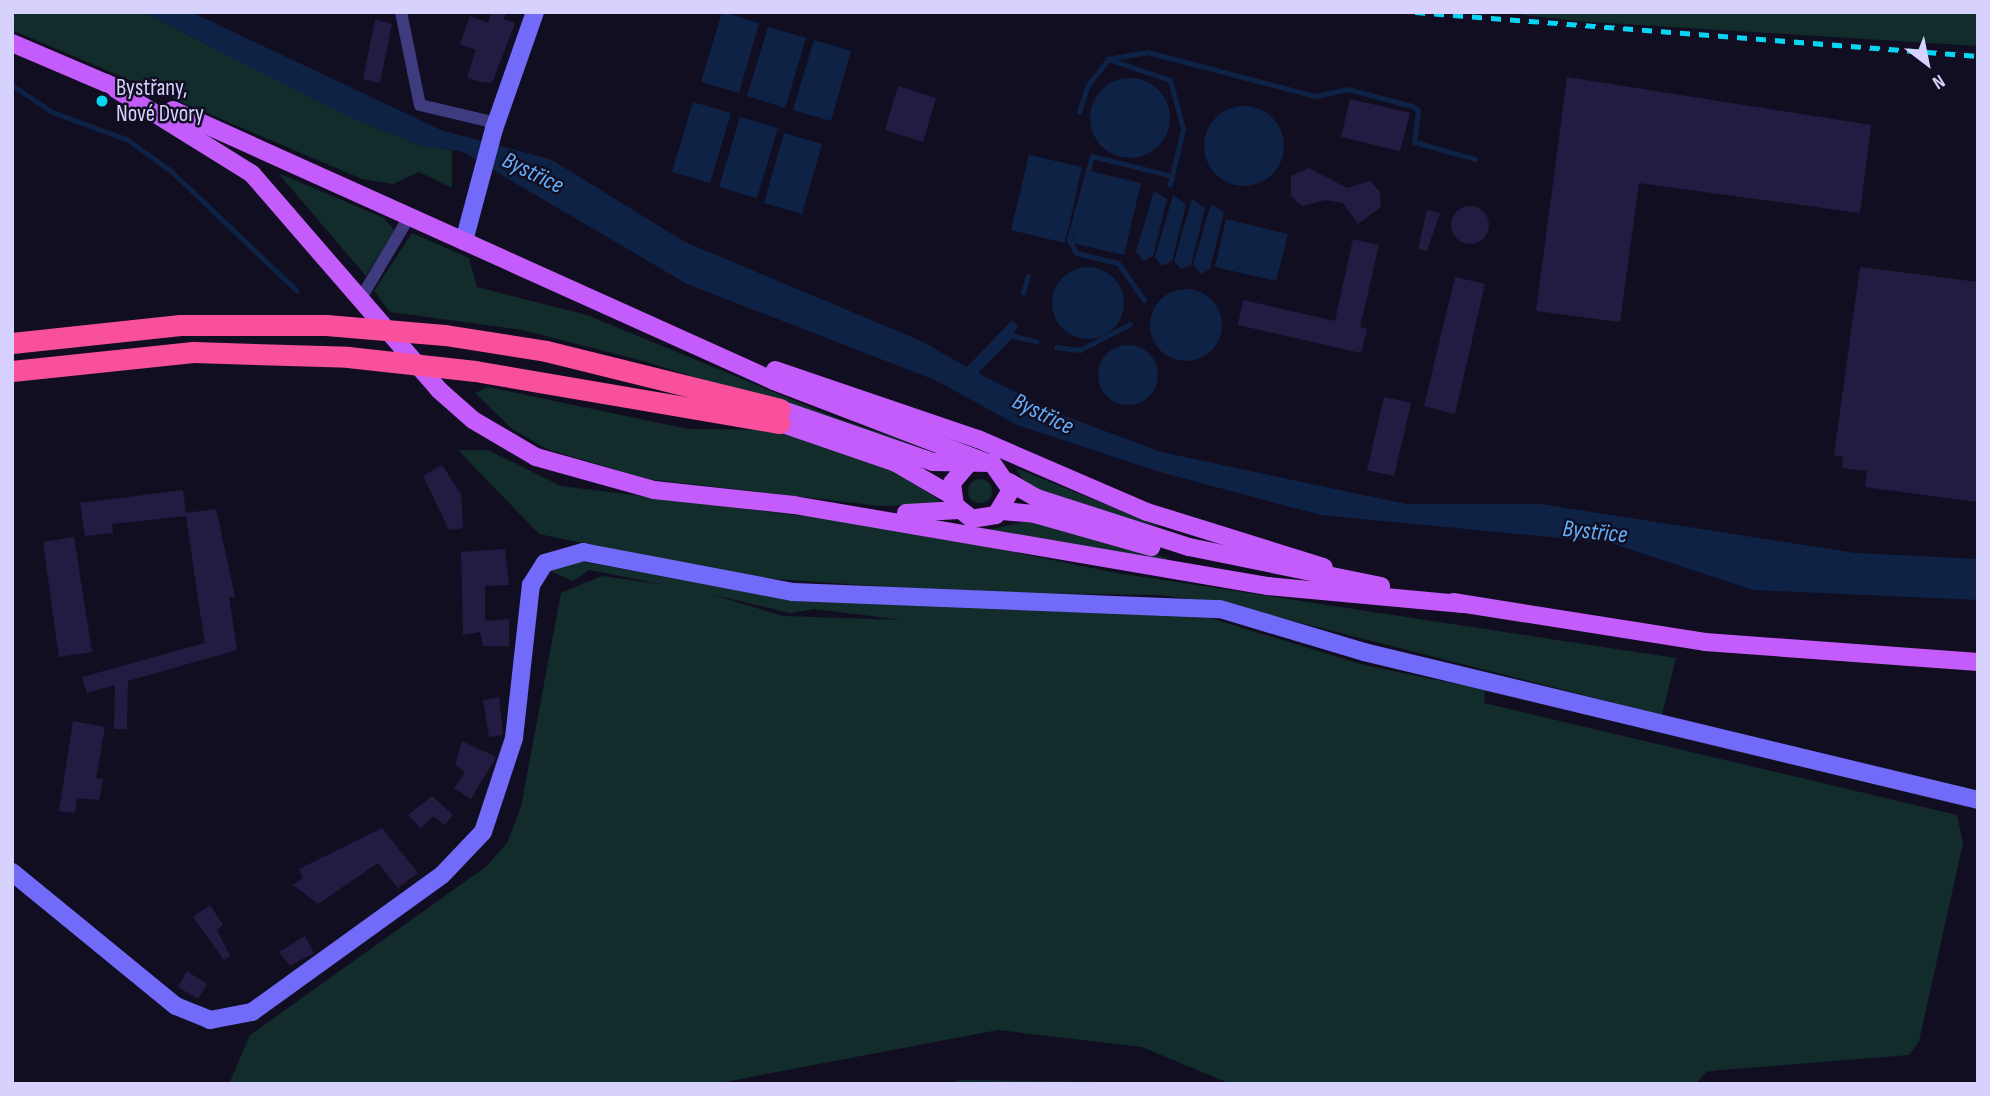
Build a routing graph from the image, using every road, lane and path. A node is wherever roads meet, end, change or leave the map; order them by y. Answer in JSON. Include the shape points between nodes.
{"nodes":[{"id":1,"x":401,"y":12,"type":"edge"},
{"id":2,"x":535,"y":12,"type":"edge"},
{"id":3,"x":12,"y":43,"type":"edge"},
{"id":4,"x":106,"y":83,"type":"junction"},
{"id":5,"x":494,"y":128,"type":"junction"},
{"id":6,"x":409,"y":217,"type":"junction"},
{"id":7,"x":464,"y":241,"type":"junction"},
{"id":8,"x":361,"y":298,"type":"junction"},
{"id":9,"x":12,"y":343,"type":"edge"},
{"id":10,"x":719,"y":353,"type":"junction"},
{"id":11,"x":12,"y":371,"type":"edge"},
{"id":12,"x":780,"y":416,"type":"junction"},
{"id":13,"x":985,"y":462,"type":"junction"},
{"id":14,"x":967,"y":465,"type":"junction"},
{"id":15,"x":1009,"y":482,"type":"junction"},
{"id":16,"x":955,"y":502,"type":"junction"},
{"id":17,"x":794,"y":505,"type":"junction"},
{"id":18,"x":1002,"y":511,"type":"junction"},
{"id":19,"x":1382,"y":592,"type":"junction"},
{"id":20,"x":1978,"y":662,"type":"edge"},
{"id":21,"x":1978,"y":800,"type":"edge"},
{"id":22,"x":12,"y":872,"type":"edge"}],
"edges":[{"from":1,"to":5,"type":"street","via":[[420,105]]},
{"from":2,"to":5,"type":"street"},
{"from":3,"to":4,"type":"main road"},
{"from":4,"to":6,"type":"main road"},
{"from":4,"to":8,"type":"main road","via":[[252,174]]},
{"from":5,"to":7,"type":"street"},
{"from":6,"to":7,"type":"main road"},
{"from":6,"to":8,"type":"street"},
{"from":7,"to":10,"type":"main road"},
{"from":8,"to":17,"type":"main road","via":[[451,401],[519,450],[632,486]]},
{"from":9,"to":12,"type":"highway","bridge":true,"via":[[180,325],[326,325],[445,335],[546,351]]},
{"from":10,"to":13,"type":"main road","via":[[782,384]]},
{"from":10,"to":19,"type":"main road","via":[[968,435],[1183,524]]},
{"from":11,"to":12,"type":"highway","bridge":true,"via":[[193,352],[348,357]]},
{"from":12,"to":14,"type":"main road","via":[[922,459]]},
{"from":12,"to":16,"type":"main road","via":[[905,467]]},
{"from":13,"to":14,"type":"main road"},
{"from":13,"to":15,"type":"main road"},
{"from":14,"to":16,"type":"main road","via":[[955,475]]},
{"from":15,"to":18,"type":"main road"},
{"from":15,"to":19,"type":"main road","via":[[1037,498],[1189,547]]},
{"from":16,"to":17,"type":"main road","via":[[926,515]]},
{"from":16,"to":18,"type":"main road","via":[[978,520]]},
{"from":17,"to":19,"type":"main road","via":[[1268,586]]},
{"from":18,"to":19,"type":"main road","via":[[1035,514],[1223,565]]},
{"from":19,"to":20,"type":"main road","via":[[1705,642]]},
{"from":21,"to":22,"type":"street","via":[[1364,652],[1220,609],[793,592],[583,552],[545,563],[531,585],[514,738],[483,832],[442,875],[252,1012],[210,1020],[176,1006]]}]}
